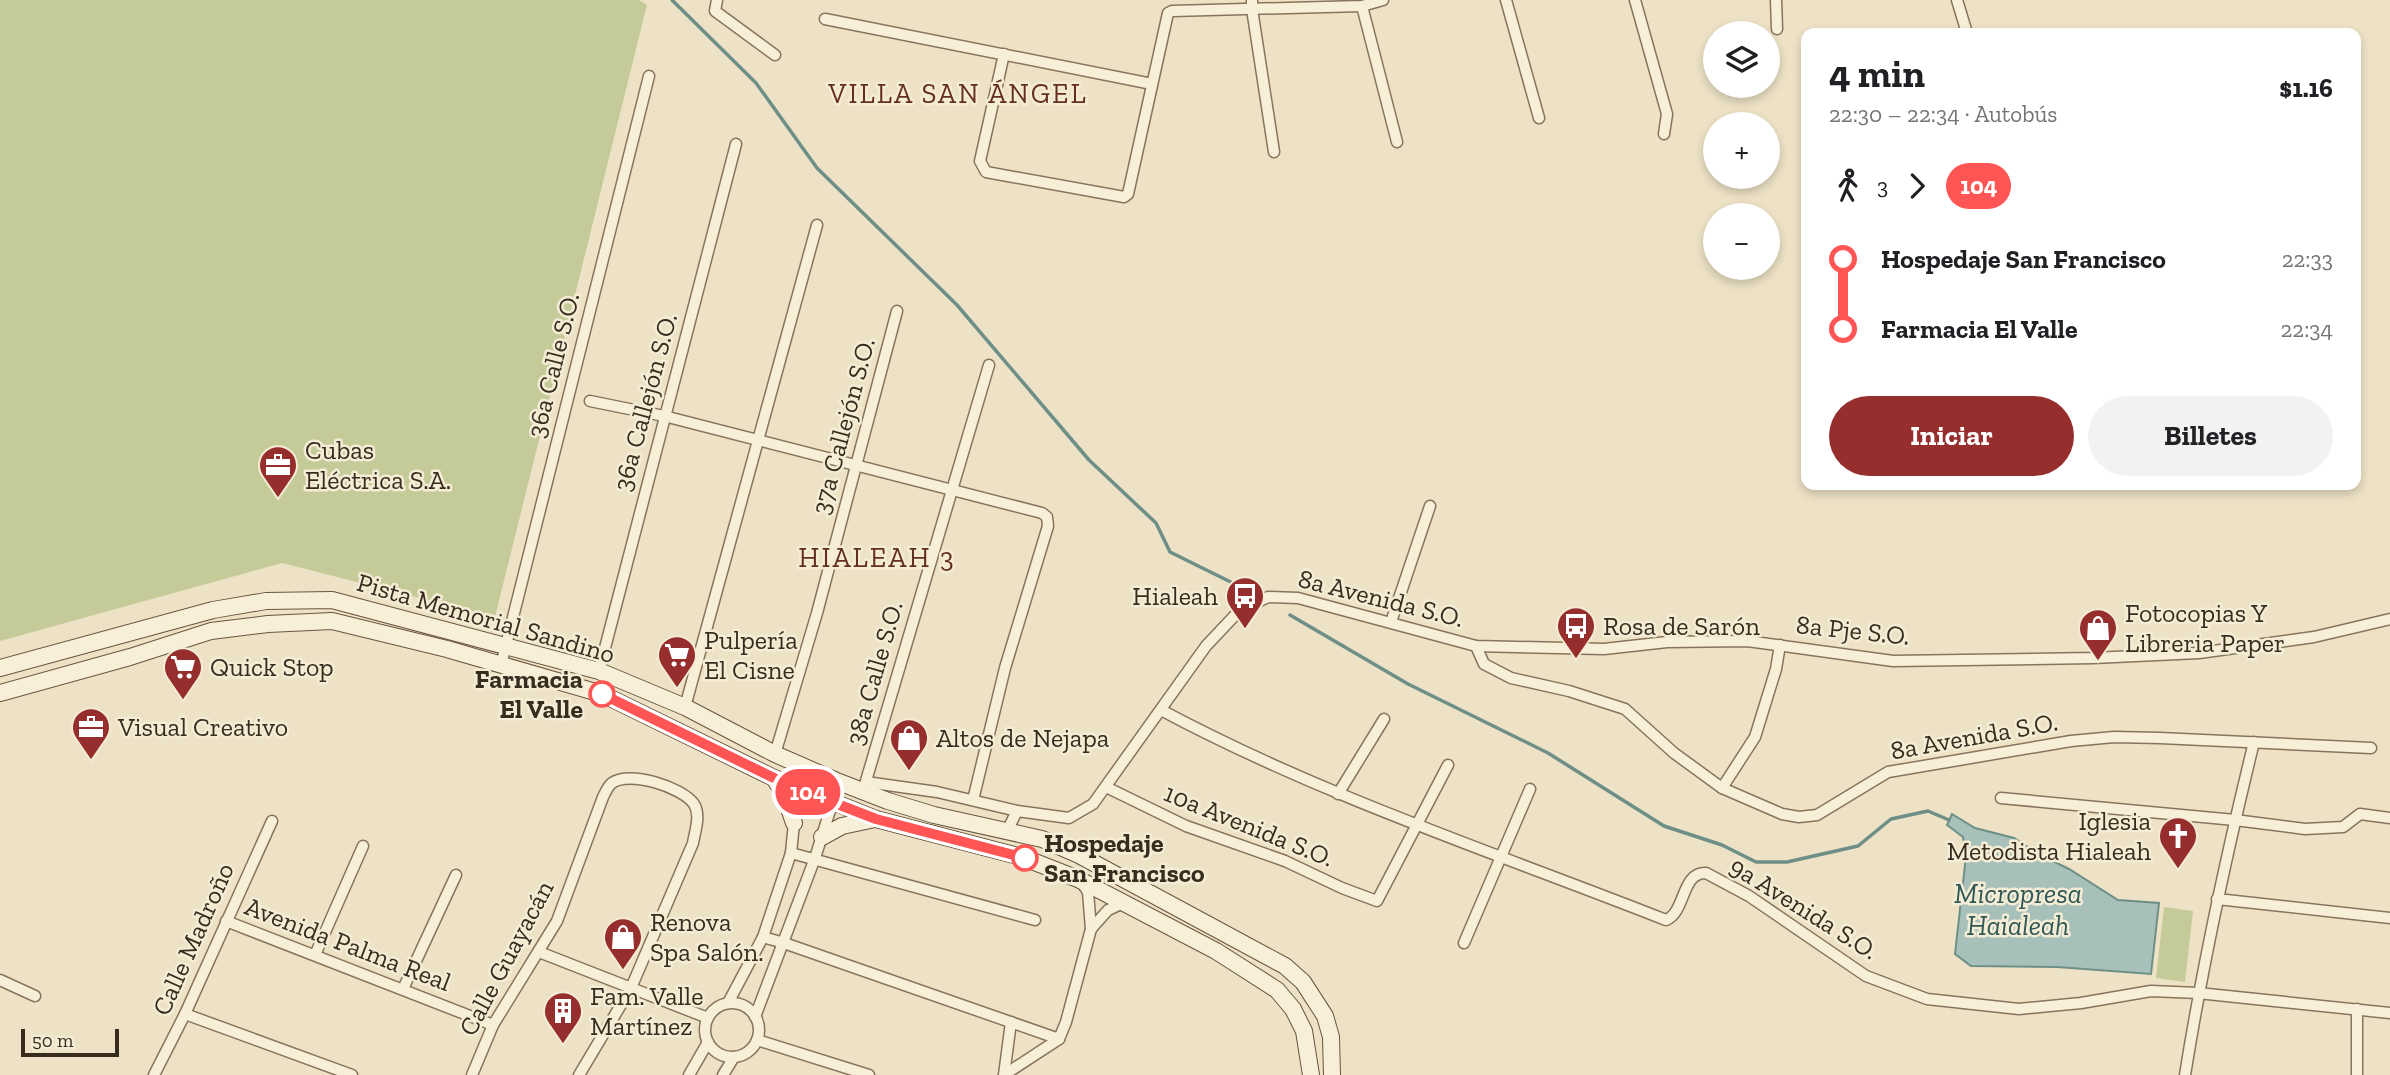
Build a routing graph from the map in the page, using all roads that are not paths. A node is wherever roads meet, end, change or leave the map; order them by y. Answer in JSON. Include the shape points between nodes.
{"nodes":[{"id":1,"x":717,"y":0,"type":"edge"},
{"id":2,"x":1383,"y":0,"type":"edge"},
{"id":3,"x":1506,"y":0,"type":"edge"},
{"id":4,"x":1635,"y":0,"type":"edge"},
{"id":5,"x":1776,"y":0,"type":"edge"},
{"id":6,"x":1957,"y":0,"type":"edge"},
{"id":7,"x":1252,"y":4,"type":"edge"},
{"id":8,"x":1362,"y":6,"type":"junction"},
{"id":9,"x":825,"y":19,"type":"dead end"},
{"id":10,"x":1777,"y":21,"type":"edge"},
{"id":11,"x":1965,"y":28,"type":"edge"},
{"id":12,"x":1003,"y":54,"type":"junction"},
{"id":13,"x":775,"y":55,"type":"dead end"},
{"id":14,"x":649,"y":76,"type":"dead end"},
{"id":15,"x":1152,"y":83,"type":"junction"},
{"id":16,"x":1539,"y":118,"type":"dead end"},
{"id":17,"x":1664,"y":134,"type":"dead end"},
{"id":18,"x":1397,"y":142,"type":"dead end"},
{"id":19,"x":736,"y":144,"type":"dead end"},
{"id":20,"x":1274,"y":152,"type":"dead end"},
{"id":21,"x":817,"y":225,"type":"dead end"},
{"id":22,"x":897,"y":311,"type":"dead end"},
{"id":23,"x":989,"y":365,"type":"dead end"},
{"id":24,"x":590,"y":401,"type":"dead end"},
{"id":25,"x":664,"y":416,"type":"junction"},
{"id":26,"x":757,"y":440,"type":"junction"},
{"id":27,"x":856,"y":467,"type":"junction"},
{"id":28,"x":951,"y":489,"type":"junction"},
{"id":29,"x":1430,"y":506,"type":"dead end"},
{"id":30,"x":2390,"y":619,"type":"edge"},
{"id":31,"x":1391,"y":622,"type":"junction"},
{"id":32,"x":125,"y":635,"type":"junction"},
{"id":33,"x":1780,"y":645,"type":"junction"},
{"id":34,"x":505,"y":646,"type":"junction"},
{"id":35,"x":1476,"y":646,"type":"junction"},
{"id":36,"x":500,"y":665,"type":"junction"},
{"id":37,"x":5,"y":667,"type":"edge"},
{"id":38,"x":77,"y":670,"type":"junction"},
{"id":39,"x":599,"y":671,"type":"junction"},
{"id":40,"x":0,"y":693,"type":"edge"},
{"id":41,"x":685,"y":707,"type":"junction"},
{"id":42,"x":1161,"y":710,"type":"junction"},
{"id":43,"x":1384,"y":719,"type":"dead end"},
{"id":44,"x":2254,"y":742,"type":"junction"},
{"id":45,"x":2371,"y":748,"type":"dead end"},
{"id":46,"x":775,"y":754,"type":"junction"},
{"id":47,"x":1448,"y":765,"type":"dead end"},
{"id":48,"x":809,"y":771,"type":"junction"},
{"id":49,"x":774,"y":778,"type":"junction"},
{"id":50,"x":839,"y":782,"type":"junction"},
{"id":51,"x":865,"y":786,"type":"junction"},
{"id":52,"x":1106,"y":787,"type":"junction"},
{"id":53,"x":1722,"y":788,"type":"junction"},
{"id":54,"x":1530,"y":789,"type":"dead end"},
{"id":55,"x":803,"y":790,"type":"junction"},
{"id":56,"x":1338,"y":794,"type":"junction"},
{"id":57,"x":2001,"y":798,"type":"dead end"},
{"id":58,"x":972,"y":800,"type":"junction"},
{"id":59,"x":832,"y":802,"type":"junction"},
{"id":60,"x":1017,"y":811,"type":"junction"},
{"id":61,"x":2390,"y":818,"type":"edge"},
{"id":62,"x":876,"y":819,"type":"junction"},
{"id":63,"x":2235,"y":820,"type":"junction"},
{"id":64,"x":272,"y":821,"type":"dead end"},
{"id":65,"x":794,"y":823,"type":"junction"},
{"id":66,"x":1415,"y":824,"type":"junction"},
{"id":67,"x":1007,"y":831,"type":"junction"},
{"id":68,"x":822,"y":837,"type":"junction"},
{"id":69,"x":944,"y":837,"type":"junction"},
{"id":70,"x":363,"y":846,"type":"dead end"},
{"id":71,"x":791,"y":853,"type":"junction"},
{"id":72,"x":1502,"y":856,"type":"junction"},
{"id":73,"x":815,"y":858,"type":"junction"},
{"id":74,"x":456,"y":875,"type":"dead end"},
{"id":75,"x":1079,"y":879,"type":"junction"},
{"id":76,"x":2217,"y":899,"type":"junction"},
{"id":77,"x":1123,"y":903,"type":"junction"},
{"id":78,"x":2390,"y":918,"type":"edge"},
{"id":79,"x":1035,"y":920,"type":"dead end"},
{"id":80,"x":226,"y":921,"type":"junction"},
{"id":81,"x":1091,"y":929,"type":"junction"},
{"id":82,"x":763,"y":937,"type":"junction"},
{"id":83,"x":784,"y":943,"type":"junction"},
{"id":84,"x":1464,"y":943,"type":"dead end"},
{"id":85,"x":539,"y":952,"type":"junction"},
{"id":86,"x":315,"y":956,"type":"junction"},
{"id":87,"x":0,"y":981,"type":"edge"},
{"id":88,"x":631,"y":988,"type":"junction"},
{"id":89,"x":403,"y":989,"type":"junction"},
{"id":90,"x":2198,"y":993,"type":"junction"},
{"id":91,"x":35,"y":996,"type":"dead end"},
{"id":92,"x":728,"y":1003,"type":"junction"},
{"id":93,"x":2357,"y":1010,"type":"junction"},
{"id":94,"x":2390,"y":1013,"type":"edge"},
{"id":95,"x":185,"y":1014,"type":"junction"},
{"id":96,"x":755,"y":1017,"type":"junction"},
{"id":97,"x":708,"y":1018,"type":"junction"},
{"id":98,"x":1011,"y":1022,"type":"junction"},
{"id":99,"x":493,"y":1025,"type":"junction"},
{"id":100,"x":1059,"y":1039,"type":"junction"},
{"id":101,"x":757,"y":1040,"type":"junction"},
{"id":102,"x":708,"y":1042,"type":"junction"},
{"id":103,"x":734,"y":1057,"type":"junction"},
{"id":104,"x":832,"y":1063,"type":"junction"},
{"id":105,"x":154,"y":1075,"type":"edge"},
{"id":106,"x":352,"y":1075,"type":"edge"},
{"id":107,"x":472,"y":1075,"type":"edge"},
{"id":108,"x":579,"y":1075,"type":"edge"},
{"id":109,"x":689,"y":1075,"type":"edge"},
{"id":110,"x":723,"y":1075,"type":"edge"},
{"id":111,"x":825,"y":1075,"type":"edge"},
{"id":112,"x":869,"y":1075,"type":"edge"},
{"id":113,"x":1004,"y":1075,"type":"edge"},
{"id":114,"x":1311,"y":1075,"type":"edge"},
{"id":115,"x":1332,"y":1075,"type":"edge"},
{"id":116,"x":2185,"y":1075,"type":"edge"},
{"id":117,"x":2357,"y":1075,"type":"edge"}],
"edges":[{"from":1,"to":13,"type":"street","via":[[715,11]]},
{"from":2,"to":8,"type":"street"},
{"from":3,"to":16,"type":"street"},
{"from":4,"to":17,"type":"street","via":[[1667,114]]},
{"from":5,"to":10,"type":"street"},
{"from":6,"to":11,"type":"street"},
{"from":7,"to":8,"type":"street"},
{"from":7,"to":15,"type":"street","via":[[1167,13]]},
{"from":7,"to":20,"type":"street"},
{"from":8,"to":18,"type":"street"},
{"from":9,"to":12,"type":"street"},
{"from":12,"to":15,"type":"street"},
{"from":12,"to":15,"type":"street","via":[[980,161],[991,174],[1124,197]]},
{"from":14,"to":34,"type":"street","name":"36a Calle S.O."},
{"from":19,"to":25,"type":"street","name":"36a Callejón S.O."},
{"from":21,"to":26,"type":"street"},
{"from":22,"to":27,"type":"street","name":"37a Callejón S.O."},
{"from":23,"to":28,"type":"street","name":"38a Calle S.O."},
{"from":24,"to":25,"type":"street"},
{"from":25,"to":26,"type":"street"},
{"from":25,"to":39,"type":"street","name":"36a Callejón S.O."},
{"from":26,"to":27,"type":"street"},
{"from":26,"to":41,"type":"street"},
{"from":27,"to":28,"type":"street"},
{"from":27,"to":46,"type":"street","name":"37a Callejón S.O."},
{"from":28,"to":51,"type":"street","name":"38a Calle S.O."},
{"from":28,"to":58,"type":"street","via":[[1042,513],[1048,526]]},
{"from":29,"to":31,"type":"street"},
{"from":30,"to":33,"type":"street","name":"8a Pje S.O.","via":[[2314,637],[2199,653],[2093,658],[1893,661]]},
{"from":31,"to":35,"type":"street","name":"8a Avenida S.O."},
{"from":31,"to":42,"type":"street","name":"8a Avenida S.O.","via":[[1298,598],[1268,597],[1239,611],[1206,646]]},
{"from":32,"to":34,"type":"main road","name":"Pista Memorial Sandino","via":[[212,610],[266,601],[332,600]]},
{"from":32,"to":37,"type":"main road","name":"Pista Memorial Sandino"},
{"from":32,"to":38,"type":"main road","via":[[117,644],[84,655]]},
{"from":33,"to":35,"type":"street","name":"8a Pje S.O.","via":[[1747,641],[1604,649]]},
{"from":33,"to":53,"type":"street","via":[[1755,737]]},
{"from":34,"to":36,"type":"street","name":"36a Calle S.O."},
{"from":34,"to":39,"type":"main road","name":"Pista Memorial Sandino"},
{"from":35,"to":53,"type":"street","name":"8a Avenida S.O.","via":[[1485,664],[1511,678],[1625,709]]},
{"from":36,"to":38,"type":"main road","name":"Pista Memorial Sandino","via":[[332,621],[211,631]]},
{"from":36,"to":49,"type":"main road","name":"Pista Memorial Sandino","via":[[601,694]]},
{"from":37,"to":38,"type":"main road","via":[[60,662]]},
{"from":38,"to":40,"type":"main road","name":"Pista Memorial Sandino"},
{"from":39,"to":41,"type":"main road","name":"Pista Memorial Sandino"},
{"from":41,"to":46,"type":"main road","name":"Pista Memorial Sandino"},
{"from":42,"to":52,"type":"street"},
{"from":42,"to":56,"type":"street"},
{"from":43,"to":56,"type":"street"},
{"from":44,"to":45,"type":"street","name":"8a Avenida S.O."},
{"from":44,"to":53,"type":"street","name":"8a Avenida S.O.","via":[[2114,737],[1906,768],[1888,772],[1817,815],[1799,817]]},
{"from":44,"to":63,"type":"street"},
{"from":46,"to":48,"type":"main road","name":"Pista Memorial Sandino"},
{"from":47,"to":66,"type":"street"},
{"from":48,"to":50,"type":"main road","name":"Pista Memorial Sandino"},
{"from":48,"to":55,"type":"street"},
{"from":49,"to":55,"type":"main road","name":"Pista Memorial Sandino"},
{"from":49,"to":65,"type":"main road"},
{"from":50,"to":51,"type":"main road","name":"Pista Memorial Sandino"},
{"from":50,"to":59,"type":"street"},
{"from":51,"to":58,"type":"street"},
{"from":51,"to":67,"type":"main road","name":"Pista Memorial Sandino","via":[[934,815]]},
{"from":52,"to":60,"type":"street","via":[[1093,804],[1069,818]]},
{"from":52,"to":66,"type":"street","name":"10a Avenida S.O.","via":[[1186,826],[1285,861],[1377,901]]},
{"from":54,"to":72,"type":"street"},
{"from":55,"to":59,"type":"main road","name":"Pista Memorial Sandino"},
{"from":55,"to":65,"type":"street"},
{"from":56,"to":66,"type":"street"},
{"from":57,"to":63,"type":"street"},
{"from":58,"to":60,"type":"street"},
{"from":59,"to":62,"type":"main road","name":"Pista Memorial Sandino"},
{"from":59,"to":68,"type":"street"},
{"from":60,"to":67,"type":"street"},
{"from":61,"to":63,"type":"street","via":[[2360,814],[2343,827],[2305,829]]},
{"from":62,"to":68,"type":"main road","via":[[842,826]]},
{"from":62,"to":69,"type":"main road","name":"Pista Memorial Sandino"},
{"from":63,"to":76,"type":"street"},
{"from":64,"to":80,"type":"street","name":"Calle Madroño"},
{"from":65,"to":71,"type":"street"},
{"from":66,"to":72,"type":"street"},
{"from":67,"to":69,"type":"main road","via":[[998,841],[964,834]]},
{"from":67,"to":115,"type":"main road","name":"Pista Memorial Sandino","via":[[1079,855],[1285,966],[1303,982],[1325,1016]]},
{"from":68,"to":73,"type":"street"},
{"from":69,"to":75,"type":"main road","name":"Pista Memorial Sandino","via":[[1037,862]]},
{"from":70,"to":86,"type":"street"},
{"from":71,"to":73,"type":"street"},
{"from":71,"to":82,"type":"street"},
{"from":72,"to":84,"type":"street"},
{"from":72,"to":90,"type":"street","name":"9a Avenida S.O.","via":[[1666,920],[1676,913],[1695,876],[1706,873],[1749,896],[1866,976],[1927,999],[2019,1009],[2151,991]]},
{"from":73,"to":79,"type":"street"},
{"from":73,"to":83,"type":"street"},
{"from":74,"to":89,"type":"street"},
{"from":75,"to":77,"type":"main road","name":"Pista Memorial Sandino"},
{"from":75,"to":81,"type":"street","via":[[1088,892]]},
{"from":76,"to":78,"type":"street"},
{"from":76,"to":90,"type":"street"},
{"from":77,"to":81,"type":"street","via":[[1108,910]]},
{"from":77,"to":114,"type":"main road","name":"Pista Memorial Sandino","via":[[1216,951],[1277,990],[1304,1031]]},
{"from":80,"to":86,"type":"street","name":"Avenida Palma Real"},
{"from":80,"to":95,"type":"street","name":"Calle Madroño"},
{"from":81,"to":100,"type":"street"},
{"from":82,"to":83,"type":"street"},
{"from":82,"to":92,"type":"street"},
{"from":83,"to":96,"type":"street"},
{"from":83,"to":98,"type":"street"},
{"from":85,"to":88,"type":"street"},
{"from":85,"to":88,"type":"street","name":"Calle Guayacán","via":[[556,921],[610,784],[626,778],[658,782],[695,805],[697,820],[693,842]]},
{"from":85,"to":99,"type":"street","name":"Calle Guayacán"},
{"from":86,"to":89,"type":"street","name":"Avenida Palma Real"},
{"from":87,"to":91,"type":"street"},
{"from":88,"to":97,"type":"street"},
{"from":88,"to":108,"type":"street"},
{"from":89,"to":99,"type":"street","name":"Avenida Palma Real"},
{"from":90,"to":93,"type":"street"},
{"from":90,"to":116,"type":"street"},
{"from":92,"to":96,"type":"street","via":[[744,1006]]},
{"from":92,"to":97,"type":"street"},
{"from":93,"to":94,"type":"street"},
{"from":93,"to":117,"type":"street"},
{"from":95,"to":105,"type":"street","name":"Calle Madroño"},
{"from":95,"to":106,"type":"street"},
{"from":96,"to":101,"type":"street"},
{"from":97,"to":102,"type":"street"},
{"from":98,"to":100,"type":"street"},
{"from":98,"to":113,"type":"street"},
{"from":99,"to":107,"type":"street","name":"Calle Guayacán"},
{"from":100,"to":113,"type":"street"},
{"from":101,"to":103,"type":"street"},
{"from":101,"to":104,"type":"street"},
{"from":102,"to":103,"type":"street","via":[[719,1053]]},
{"from":102,"to":109,"type":"street"},
{"from":103,"to":110,"type":"street"},
{"from":104,"to":111,"type":"street"},
{"from":104,"to":112,"type":"street"}]}
